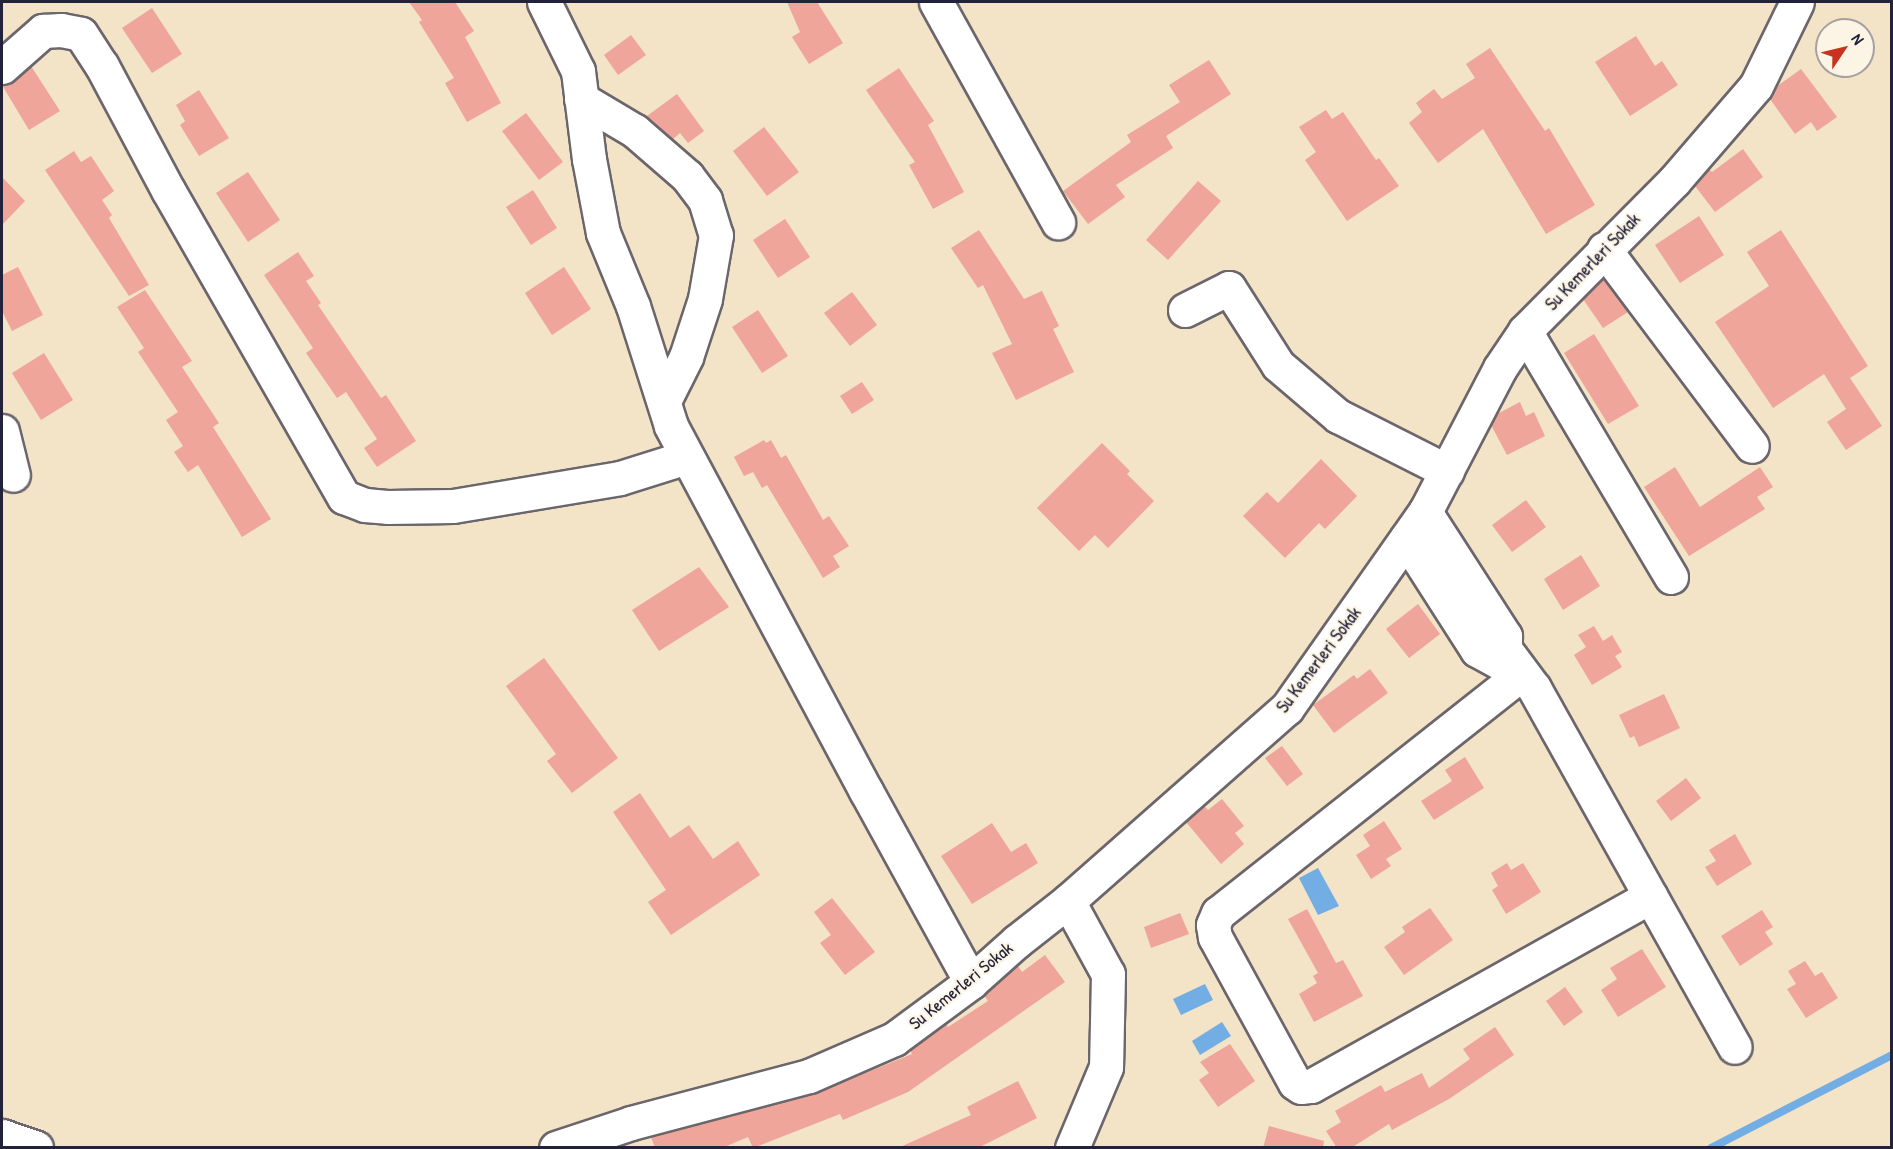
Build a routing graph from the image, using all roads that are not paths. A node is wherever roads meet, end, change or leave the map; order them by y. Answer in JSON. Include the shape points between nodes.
{"nodes":[{"id":1,"x":544,"y":2,"type":"edge"},
{"id":2,"x":936,"y":2,"type":"edge"},
{"id":3,"x":1797,"y":2,"type":"edge"},
{"id":4,"x":2,"y":67,"type":"edge"},
{"id":5,"x":581,"y":99,"type":"junction"},
{"id":6,"x":1058,"y":222,"type":"dead end"},
{"id":7,"x":1604,"y":249,"type":"junction"},
{"id":8,"x":1185,"y":310,"type":"dead end"},
{"id":9,"x":1525,"y":331,"type":"junction"},
{"id":10,"x":664,"y":401,"type":"junction"},
{"id":11,"x":2,"y":431,"type":"edge"},
{"id":12,"x":1752,"y":446,"type":"dead end"},
{"id":13,"x":687,"y":457,"type":"junction"},
{"id":14,"x":1447,"y":471,"type":"junction"},
{"id":15,"x":13,"y":475,"type":"dead end"},
{"id":16,"x":1425,"y":512,"type":"junction"},
{"id":17,"x":1406,"y":539,"type":"junction"},
{"id":18,"x":1671,"y":577,"type":"dead end"},
{"id":19,"x":1521,"y":674,"type":"junction"},
{"id":20,"x":1651,"y":896,"type":"junction"},
{"id":21,"x":1068,"y":902,"type":"junction"},
{"id":22,"x":971,"y":982,"type":"junction"},
{"id":23,"x":1735,"y":1047,"type":"dead end"},
{"id":24,"x":2,"y":1136,"type":"edge"},
{"id":25,"x":36,"y":1148,"type":"edge"},
{"id":26,"x":556,"y":1148,"type":"edge"},
{"id":27,"x":1072,"y":1148,"type":"edge"}],
"edges":[{"from":1,"to":5,"type":"street","via":[[578,71]]},
{"from":2,"to":6,"type":"street"},
{"from":3,"to":7,"type":"street","name":"Su Kemerleri Sokak","via":[[1756,86],[1674,181]]},
{"from":4,"to":13,"type":"street","via":[[43,31],[81,34],[344,497],[364,505],[387,507],[453,506],[620,478]]},
{"from":5,"to":10,"type":"street","via":[[603,233],[633,306]]},
{"from":5,"to":10,"type":"street","via":[[635,130],[687,176],[705,200],[716,235],[705,299],[686,357]]},
{"from":7,"to":9,"type":"street","name":"Su Kemerleri Sokak"},
{"from":7,"to":12,"type":"street"},
{"from":8,"to":14,"type":"street","via":[[1229,288],[1278,365],[1338,416]]},
{"from":9,"to":14,"type":"street","name":"Su Kemerleri Sokak","via":[[1500,368]]},
{"from":9,"to":18,"type":"street"},
{"from":10,"to":13,"type":"street","via":[[671,426]]},
{"from":11,"to":15,"type":"street"},
{"from":13,"to":22,"type":"street"},
{"from":14,"to":16,"type":"street","name":"Su Kemerleri Sokak"},
{"from":16,"to":17,"type":"street","name":"Su Kemerleri Sokak"},
{"from":16,"to":19,"type":"street","via":[[1505,636],[1505,649]]},
{"from":17,"to":19,"type":"street","via":[[1477,650]]},
{"from":17,"to":21,"type":"street","name":"Su Kemerleri Sokak","via":[[1287,708]]},
{"from":19,"to":20,"type":"street","via":[[1534,688]]},
{"from":19,"to":20,"type":"street","via":[[1218,913],[1213,925],[1215,937],[1295,1083],[1311,1086]]},
{"from":20,"to":23,"type":"street"},
{"from":21,"to":22,"type":"street","name":"Su Kemerleri Sokak"},
{"from":21,"to":27,"type":"street","via":[[1108,974],[1106,1067]]},
{"from":22,"to":26,"type":"street","name":"Su Kemerleri Sokak","via":[[894,1039],[809,1076],[632,1123]]},
{"from":24,"to":25,"type":"street"}]}
